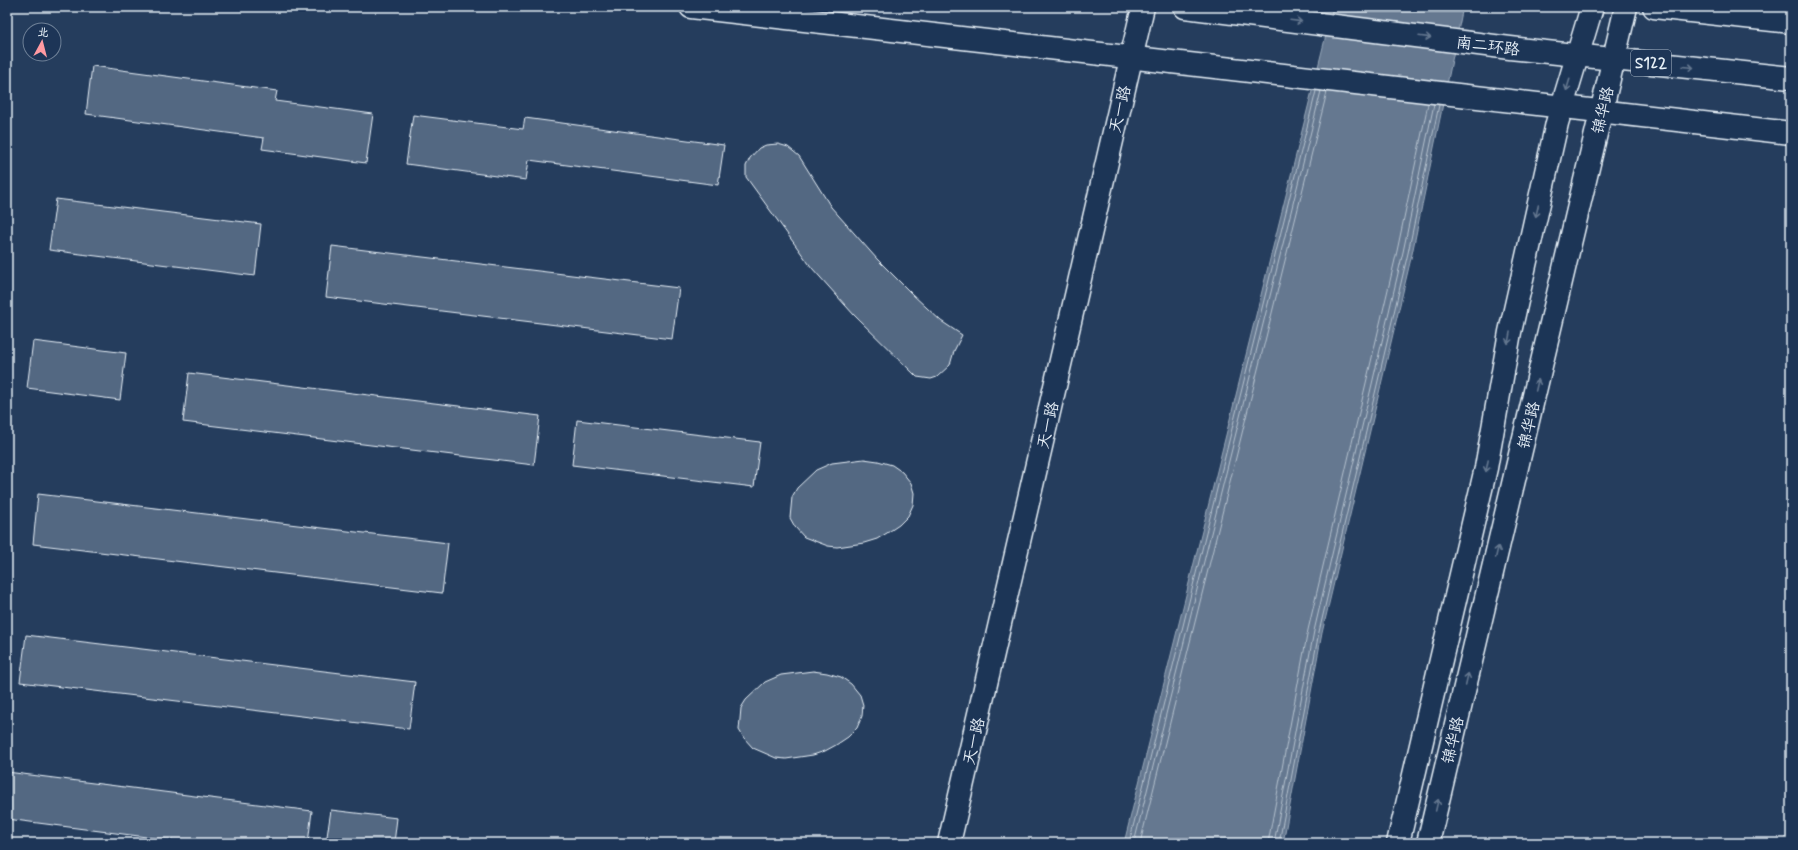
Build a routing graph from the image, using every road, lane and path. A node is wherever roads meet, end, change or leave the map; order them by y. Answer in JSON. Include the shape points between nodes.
{"nodes":[{"id":1,"x":691,"y":7,"type":"edge"},
{"id":2,"x":1143,"y":7,"type":"edge"},
{"id":3,"x":1185,"y":7,"type":"edge"},
{"id":4,"x":1592,"y":7,"type":"edge"},
{"id":5,"x":1626,"y":7,"type":"edge"},
{"id":6,"x":1654,"y":7,"type":"edge"},
{"id":7,"x":1791,"y":22,"type":"edge"},
{"id":8,"x":1577,"y":55,"type":"junction"},
{"id":9,"x":1132,"y":57,"type":"junction"},
{"id":10,"x":1614,"y":59,"type":"junction"},
{"id":11,"x":1791,"y":78,"type":"edge"},
{"id":12,"x":1561,"y":106,"type":"junction"},
{"id":13,"x":1602,"y":111,"type":"junction"},
{"id":14,"x":1791,"y":133,"type":"edge"},
{"id":15,"x":949,"y":843,"type":"edge"},
{"id":16,"x":1398,"y":843,"type":"edge"},
{"id":17,"x":1428,"y":843,"type":"edge"}],
"edges":[{"from":1,"to":9,"type":"street"},
{"from":2,"to":9,"type":"street","name":"天一路"},
{"from":3,"to":8,"type":"street","name":"南二环路","number":"S122","one_way":true},
{"from":4,"to":8,"type":"street","name":"锦华路"},
{"from":5,"to":10,"type":"street","name":"锦华路"},
{"from":6,"to":7,"type":"street"},
{"from":8,"to":10,"type":"street","name":"南二环路","number":"S122"},
{"from":8,"to":12,"type":"street","name":"锦华路","one_way":true},
{"from":9,"to":12,"type":"street"},
{"from":9,"to":15,"type":"street","name":"天一路"},
{"from":10,"to":11,"type":"street","name":"南二环路","number":"S122","one_way":true},
{"from":10,"to":13,"type":"street","name":"锦华路"},
{"from":12,"to":13,"type":"street"},
{"from":12,"to":16,"type":"street","name":"锦华路","one_way":true,"via":[[1510,332],[1486,468]]},
{"from":13,"to":14,"type":"street"},
{"from":17,"to":13,"type":"street","name":"锦华路","one_way":true}]}
